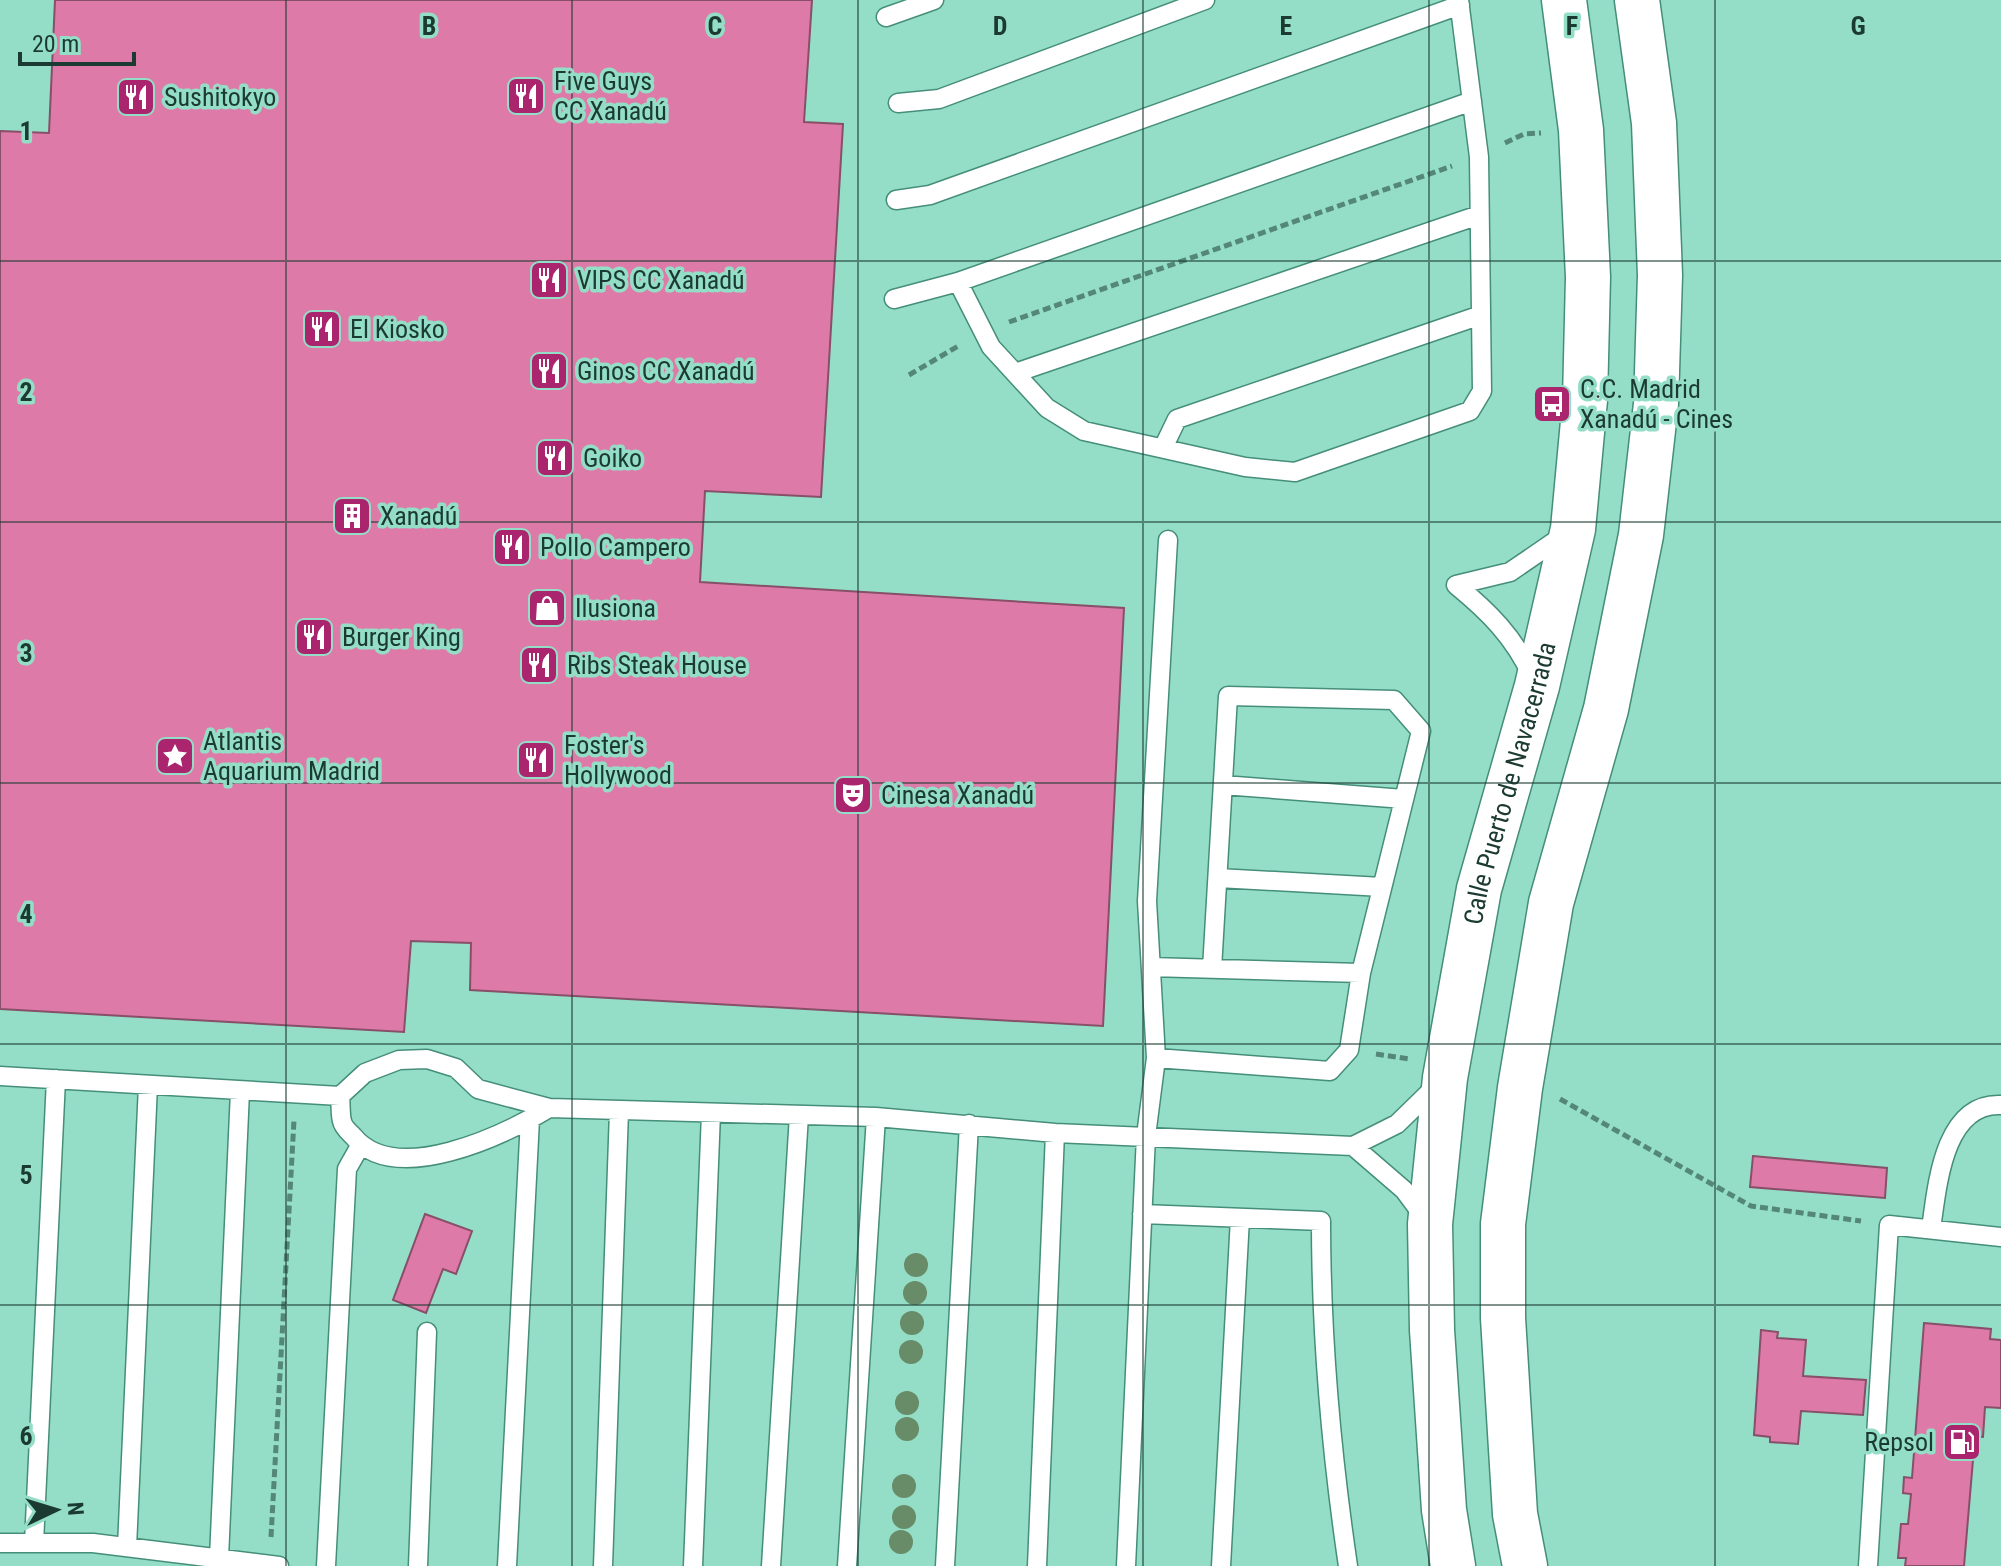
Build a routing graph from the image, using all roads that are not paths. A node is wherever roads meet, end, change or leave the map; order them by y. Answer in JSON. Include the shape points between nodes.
{"nodes":[{"id":1,"x":934,"y":0,"type":"edge"},
{"id":2,"x":1205,"y":0,"type":"edge"},
{"id":3,"x":1564,"y":0,"type":"edge"},
{"id":4,"x":1637,"y":0,"type":"edge"},
{"id":5,"x":1460,"y":2,"type":"edge"},
{"id":6,"x":886,"y":17,"type":"dead end"},
{"id":7,"x":1472,"y":101,"type":"junction"},
{"id":8,"x":898,"y":103,"type":"dead end"},
{"id":9,"x":896,"y":200,"type":"dead end"},
{"id":10,"x":1479,"y":215,"type":"junction"},
{"id":11,"x":958,"y":282,"type":"junction"},
{"id":12,"x":894,"y":299,"type":"dead end"},
{"id":13,"x":1481,"y":315,"type":"junction"},
{"id":14,"x":1015,"y":373,"type":"junction"},
{"id":15,"x":1163,"y":448,"type":"junction"},
{"id":16,"x":1573,"y":529,"type":"junction"},
{"id":17,"x":1168,"y":540,"type":"dead end"},
{"id":18,"x":1537,"y":686,"type":"junction"},
{"id":19,"x":1223,"y":785,"type":"junction"},
{"id":20,"x":1404,"y":799,"type":"junction"},
{"id":21,"x":1218,"y":878,"type":"junction"},
{"id":22,"x":1382,"y":887,"type":"junction"},
{"id":23,"x":1151,"y":967,"type":"junction"},
{"id":24,"x":1212,"y":969,"type":"junction"},
{"id":25,"x":1361,"y":973,"type":"junction"},
{"id":26,"x":1156,"y":1058,"type":"junction"},
{"id":27,"x":0,"y":1076,"type":"edge"},
{"id":28,"x":1445,"y":1078,"type":"junction"},
{"id":29,"x":56,"y":1079,"type":"junction"},
{"id":30,"x":148,"y":1085,"type":"junction"},
{"id":31,"x":240,"y":1091,"type":"junction"},
{"id":32,"x":340,"y":1096,"type":"junction"},
{"id":33,"x":2001,"y":1105,"type":"edge"},
{"id":34,"x":549,"y":1108,"type":"junction"},
{"id":35,"x":619,"y":1111,"type":"junction"},
{"id":36,"x":711,"y":1113,"type":"junction"},
{"id":37,"x":799,"y":1115,"type":"junction"},
{"id":38,"x":876,"y":1117,"type":"junction"},
{"id":39,"x":530,"y":1119,"type":"junction"},
{"id":40,"x":969,"y":1124,"type":"junction"},
{"id":41,"x":1055,"y":1133,"type":"junction"},
{"id":42,"x":1146,"y":1136,"type":"junction"},
{"id":43,"x":360,"y":1146,"type":"junction"},
{"id":44,"x":1353,"y":1146,"type":"junction"},
{"id":45,"x":1142,"y":1214,"type":"junction"},
{"id":46,"x":1240,"y":1218,"type":"junction"},
{"id":47,"x":1430,"y":1224,"type":"junction"},
{"id":48,"x":1931,"y":1229,"type":"junction"},
{"id":49,"x":2001,"y":1237,"type":"edge"},
{"id":50,"x":427,"y":1332,"type":"dead end"},
{"id":51,"x":0,"y":1543,"type":"edge"},
{"id":52,"x":34,"y":1543,"type":"junction"},
{"id":53,"x":127,"y":1547,"type":"junction"},
{"id":54,"x":219,"y":1558,"type":"junction"},
{"id":55,"x":1344,"y":1562,"type":"edge"},
{"id":56,"x":274,"y":1565,"type":"edge"},
{"id":57,"x":326,"y":1566,"type":"edge"},
{"id":58,"x":418,"y":1566,"type":"edge"},
{"id":59,"x":507,"y":1566,"type":"edge"},
{"id":60,"x":603,"y":1566,"type":"edge"},
{"id":61,"x":693,"y":1566,"type":"edge"},
{"id":62,"x":771,"y":1566,"type":"edge"},
{"id":63,"x":847,"y":1566,"type":"edge"},
{"id":64,"x":945,"y":1566,"type":"edge"},
{"id":65,"x":1037,"y":1566,"type":"edge"},
{"id":66,"x":1126,"y":1566,"type":"edge"},
{"id":67,"x":1221,"y":1566,"type":"edge"},
{"id":68,"x":1453,"y":1566,"type":"edge"},
{"id":69,"x":1525,"y":1566,"type":"edge"},
{"id":70,"x":1868,"y":1566,"type":"edge"}],
"edges":[{"from":1,"to":6,"type":"lane"},
{"from":2,"to":8,"type":"lane","via":[[939,99]]},
{"from":3,"to":16,"type":"street","name":"Calle Puerto de Navacerrada","via":[[1581,130],[1588,277],[1585,400]]},
{"from":4,"to":69,"type":"street","via":[[1654,123],[1660,275],[1656,404],[1638,550],[1606,709],[1551,903],[1503,1224],[1515,1514]]},
{"from":5,"to":7,"type":"lane"},
{"from":5,"to":9,"type":"lane","via":[[930,195]]},
{"from":7,"to":10,"type":"lane"},
{"from":7,"to":11,"type":"lane"},
{"from":10,"to":13,"type":"lane"},
{"from":10,"to":14,"type":"lane"},
{"from":11,"to":12,"type":"lane"},
{"from":11,"to":14,"type":"lane","via":[[991,347]]},
{"from":13,"to":15,"type":"lane","via":[[1177,419]]},
{"from":13,"to":15,"type":"lane","via":[[1482,391],[1470,411],[1295,472],[1245,467]]},
{"from":14,"to":15,"type":"lane","via":[[1047,408],[1084,431]]},
{"from":16,"to":18,"type":"street","name":"Calle Puerto de Navacerrada"},
{"from":16,"to":18,"type":"lane","via":[[1510,572],[1456,585],[1493,615],[1521,652]]},
{"from":17,"to":23,"type":"lane","via":[[1147,901]]},
{"from":18,"to":28,"type":"street","name":"Calle Puerto de Navacerrada","via":[[1479,889]]},
{"from":19,"to":20,"type":"lane"},
{"from":19,"to":20,"type":"lane","via":[[1228,696],[1394,700],[1421,731]]},
{"from":19,"to":21,"type":"lane"},
{"from":20,"to":22,"type":"lane"},
{"from":21,"to":22,"type":"lane"},
{"from":21,"to":24,"type":"lane"},
{"from":22,"to":25,"type":"lane"},
{"from":23,"to":24,"type":"lane"},
{"from":23,"to":26,"type":"lane"},
{"from":24,"to":25,"type":"lane"},
{"from":25,"to":26,"type":"lane","via":[[1349,1050],[1330,1071]]},
{"from":26,"to":42,"type":"lane"},
{"from":27,"to":29,"type":"lane"},
{"from":28,"to":44,"type":"lane","via":[[1397,1124]]},
{"from":28,"to":47,"type":"street","name":"Calle Puerto de Navacerrada"},
{"from":29,"to":30,"type":"lane"},
{"from":29,"to":52,"type":"lane"},
{"from":30,"to":31,"type":"lane"},
{"from":30,"to":53,"type":"lane"},
{"from":31,"to":32,"type":"lane"},
{"from":31,"to":54,"type":"lane"},
{"from":32,"to":34,"type":"lane","via":[[365,1073],[399,1060],[427,1059],[456,1068],[478,1089]]},
{"from":32,"to":43,"type":"lane","via":[[342,1124]]},
{"from":33,"to":48,"type":"lane","via":[[1986,1105],[1961,1123],[1939,1170]]},
{"from":34,"to":35,"type":"lane"},
{"from":34,"to":39,"type":"lane"},
{"from":35,"to":36,"type":"lane"},
{"from":35,"to":60,"type":"lane"},
{"from":36,"to":37,"type":"lane"},
{"from":36,"to":61,"type":"lane"},
{"from":37,"to":38,"type":"lane"},
{"from":37,"to":62,"type":"lane"},
{"from":38,"to":40,"type":"lane"},
{"from":38,"to":63,"type":"lane"},
{"from":39,"to":43,"type":"lane","via":[[435,1157],[390,1158]]},
{"from":39,"to":59,"type":"lane"},
{"from":40,"to":41,"type":"lane"},
{"from":40,"to":64,"type":"lane"},
{"from":41,"to":42,"type":"lane"},
{"from":41,"to":65,"type":"lane"},
{"from":42,"to":44,"type":"lane"},
{"from":42,"to":45,"type":"lane"},
{"from":43,"to":57,"type":"lane","via":[[347,1169]]},
{"from":44,"to":47,"type":"lane","via":[[1404,1190]]},
{"from":45,"to":46,"type":"lane"},
{"from":45,"to":66,"type":"lane"},
{"from":46,"to":55,"type":"lane","via":[[1321,1221],[1321,1308]]},
{"from":46,"to":67,"type":"lane"},
{"from":47,"to":68,"type":"street","name":"Calle Puerto de Navacerrada","via":[[1444,1510]]},
{"from":48,"to":49,"type":"lane"},
{"from":48,"to":70,"type":"lane","via":[[1889,1225]]},
{"from":50,"to":58,"type":"lane"},
{"from":51,"to":52,"type":"lane"},
{"from":52,"to":53,"type":"lane"},
{"from":53,"to":54,"type":"lane"},
{"from":54,"to":56,"type":"lane"}]}
